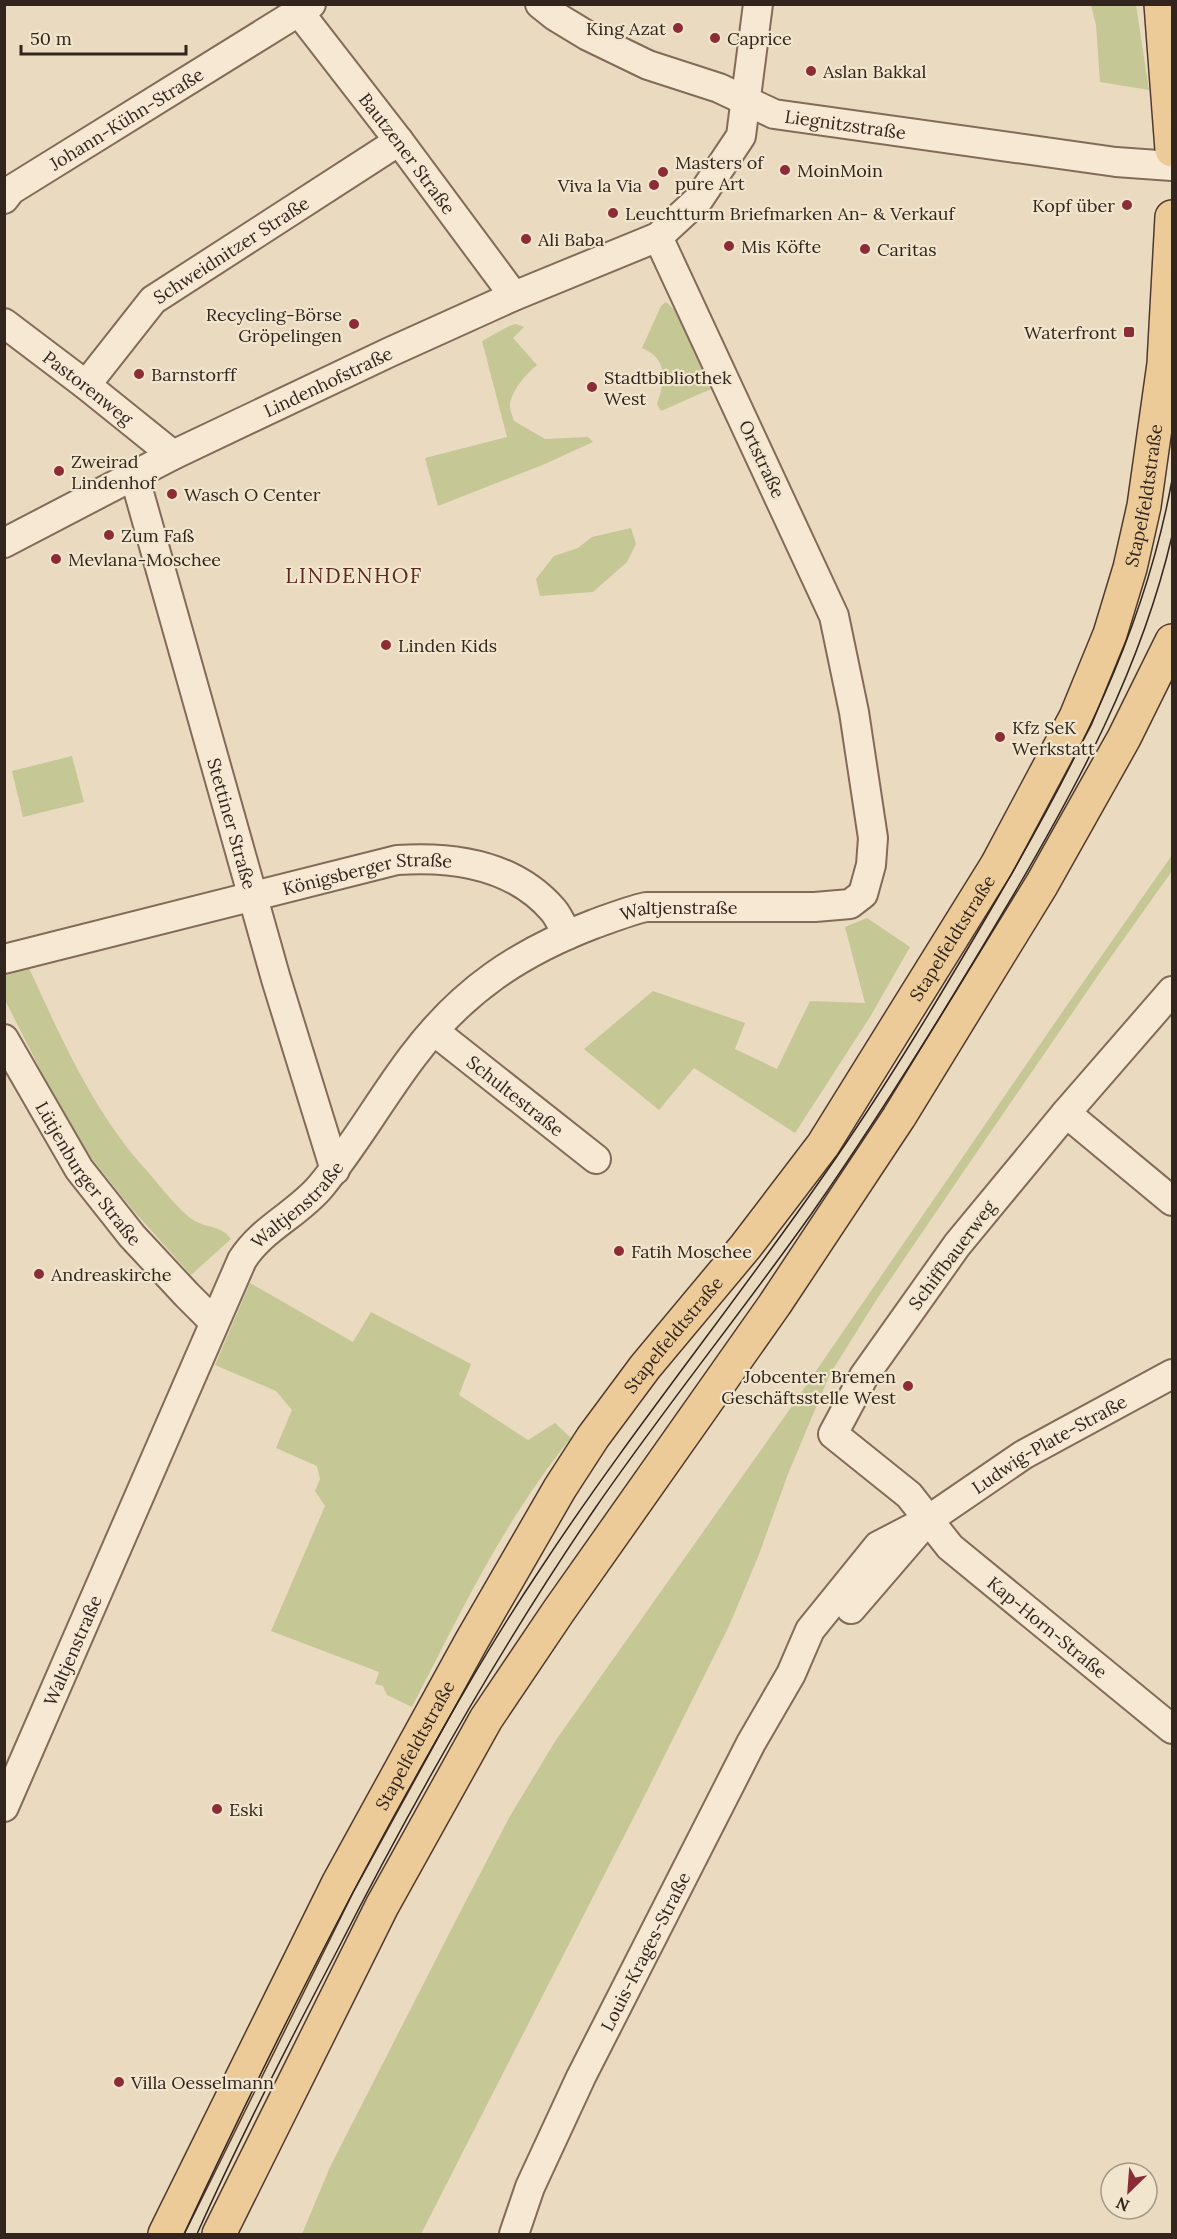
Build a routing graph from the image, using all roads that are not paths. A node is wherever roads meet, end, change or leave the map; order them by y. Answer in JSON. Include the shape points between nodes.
{"nodes":[{"id":1,"x":758,"y":4,"type":"edge"},
{"id":2,"x":1161,"y":4,"type":"edge"},
{"id":3,"x":550,"y":8,"type":"edge"},
{"id":4,"x":292,"y":10,"type":"edge"},
{"id":5,"x":746,"y":101,"type":"junction"},
{"id":6,"x":399,"y":141,"type":"junction"},
{"id":7,"x":1173,"y":150,"type":"edge"},
{"id":8,"x":1173,"y":166,"type":"edge"},
{"id":9,"x":4,"y":199,"type":"edge"},
{"id":10,"x":1173,"y":217,"type":"edge"},
{"id":11,"x":658,"y":237,"type":"junction"},
{"id":12,"x":514,"y":296,"type":"junction"},
{"id":13,"x":4,"y":323,"type":"edge"},
{"id":14,"x":86,"y":385,"type":"junction"},
{"id":15,"x":173,"y":455,"type":"junction"},
{"id":16,"x":134,"y":475,"type":"junction"},
{"id":17,"x":4,"y":543,"type":"edge"},
{"id":18,"x":1173,"y":641,"type":"edge"},
{"id":19,"x":255,"y":896,"type":"junction"},
{"id":20,"x":849,"y":904,"type":"joint"},
{"id":21,"x":567,"y":934,"type":"junction"},
{"id":22,"x":4,"y":959,"type":"edge"},
{"id":23,"x":1173,"y":991,"type":"edge"},
{"id":24,"x":434,"y":1031,"type":"junction"},
{"id":25,"x":4,"y":1039,"type":"edge"},
{"id":26,"x":1066,"y":1113,"type":"junction"},
{"id":27,"x":596,"y":1159,"type":"dead end"},
{"id":28,"x":335,"y":1170,"type":"junction"},
{"id":29,"x":1173,"y":1201,"type":"edge"},
{"id":30,"x":213,"y":1321,"type":"junction"},
{"id":31,"x":1173,"y":1374,"type":"edge"},
{"id":32,"x":928,"y":1520,"type":"junction"},
{"id":33,"x":1173,"y":1729,"type":"edge"},
{"id":34,"x":4,"y":1807,"type":"edge"},
{"id":35,"x":165,"y":2235,"type":"edge"},
{"id":36,"x":219,"y":2235,"type":"edge"},
{"id":37,"x":514,"y":2235,"type":"edge"}],
"edges":[{"from":1,"to":5,"type":"street"},
{"from":2,"to":7,"type":"main road"},
{"from":3,"to":5,"type":"street","name":"Liegnitzstraße","via":[[588,36],[648,65]]},
{"from":4,"to":6,"type":"street","name":"Bautzener Straße"},
{"from":4,"to":9,"type":"street","name":"Johann-Kühn-Straße","via":[[11,190]]},
{"from":5,"to":8,"type":"street","name":"Liegnitzstraße","via":[[774,114],[1116,162]]},
{"from":5,"to":11,"type":"street","via":[[741,136],[699,199]]},
{"from":6,"to":12,"type":"street","name":"Bautzener Straße"},
{"from":6,"to":14,"type":"street","name":"Schweidnitzer Straße","via":[[153,300]]},
{"from":10,"to":35,"type":"main road","name":"Stapelfeldtstraße","via":[[1164,364],[1144,506],[1110,634],[1076,717],[997,865],[823,1145],[746,1246],[645,1367],[560,1488],[338,1884]]},
{"from":11,"to":12,"type":"street","name":"Lindenhofstraße"},
{"from":11,"to":20,"type":"street","name":"Ortstraße","via":[[834,616],[855,712],[873,838],[863,894]]},
{"from":12,"to":15,"type":"street","name":"Lindenhofstraße"},
{"from":13,"to":14,"type":"street","name":"Pastorenweg"},
{"from":14,"to":15,"type":"street","name":"Pastorenweg"},
{"from":15,"to":16,"type":"street","name":"Lindenhofstraße"},
{"from":16,"to":17,"type":"street","name":"Lindenhofstraße"},
{"from":16,"to":19,"type":"street","name":"Stettiner Straße"},
{"from":18,"to":36,"type":"main road","via":[[1042,884],[900,1117],[486,1719],[382,1906]]},
{"from":19,"to":21,"type":"street","name":"Königsberger Straße","via":[[397,860],[458,860],[488,867],[527,886],[554,911]]},
{"from":19,"to":22,"type":"street","name":"Königsberger Straße"},
{"from":19,"to":28,"type":"street","name":"Stettiner Straße","via":[[276,979]]},
{"from":20,"to":21,"type":"street","name":"Waltjenstraße","via":[[646,908],[630,910]]},
{"from":21,"to":24,"type":"street","name":"Waltjenstraße","via":[[486,980]]},
{"from":23,"to":26,"type":"street","name":"Schiffbauerweg"},
{"from":24,"to":27,"type":"street","name":"Schultestraße"},
{"from":24,"to":28,"type":"street","name":"Waltjenstraße"},
{"from":25,"to":30,"type":"street","name":"Lütjenburger Straße","via":[[79,1169],[139,1243]]},
{"from":26,"to":29,"type":"street"},
{"from":26,"to":32,"type":"street","name":"Schiffbauerweg","via":[[949,1255],[864,1376],[832,1434],[909,1495]]},
{"from":28,"to":30,"type":"street","name":"Waltjenstraße","via":[[314,1195],[248,1249]]},
{"from":30,"to":34,"type":"street","name":"Waltjenstraße"},
{"from":31,"to":32,"type":"street","name":"Ludwig-Plate-Straße","via":[[1023,1455]]},
{"from":32,"to":33,"type":"street","name":"Kap-Horn-Straße","via":[[950,1547]]},
{"from":32,"to":37,"type":"street","name":"Louis-Krages-Straße","via":[[878,1546],[810,1630],[791,1674],[751,1743],[586,2068],[530,2187]]}]}
